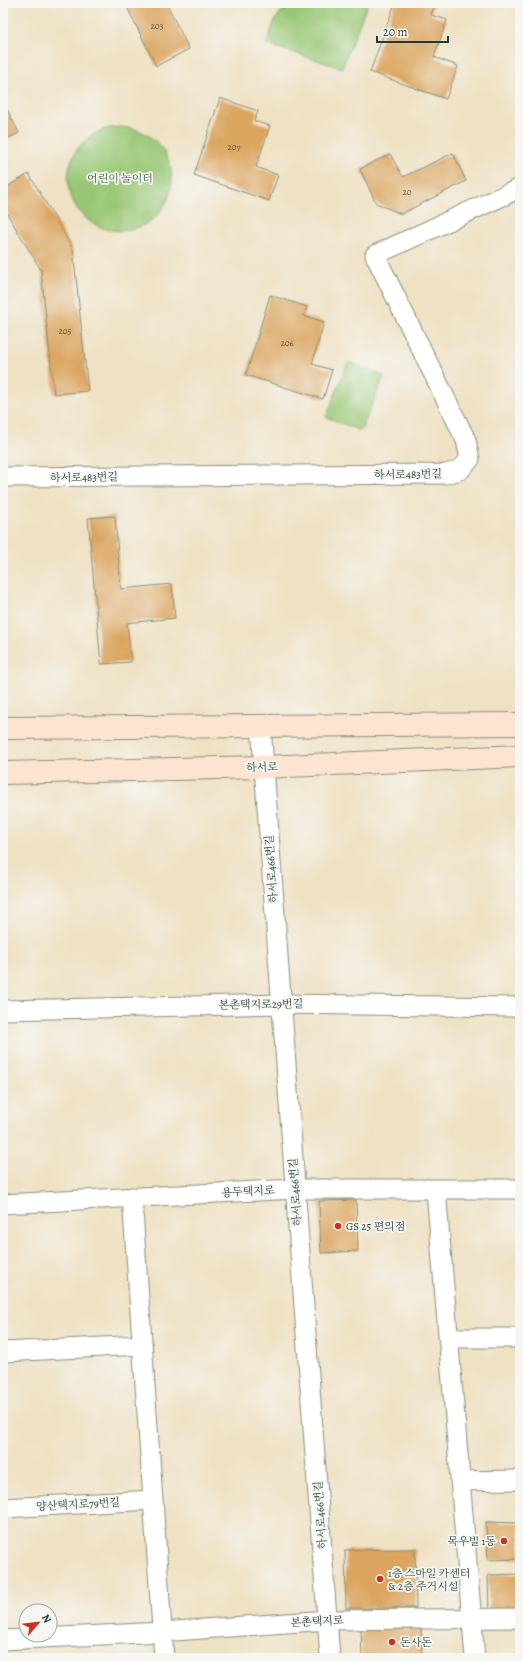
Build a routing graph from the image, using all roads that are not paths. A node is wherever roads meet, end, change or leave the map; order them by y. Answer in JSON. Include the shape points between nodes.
{"nodes":[{"id":1,"x":520,"y":188,"type":"edge"},
{"id":2,"x":3,"y":477,"type":"edge"},
{"id":3,"x":520,"y":724,"type":"edge"},
{"id":4,"x":261,"y":726,"type":"junction"},
{"id":5,"x":3,"y":728,"type":"edge"},
{"id":6,"x":520,"y":756,"type":"edge"},
{"id":7,"x":263,"y":767,"type":"junction"},
{"id":8,"x":3,"y":773,"type":"edge"},
{"id":9,"x":281,"y":1004,"type":"junction"},
{"id":10,"x":520,"y":1007,"type":"edge"},
{"id":11,"x":3,"y":1010,"type":"edge"},
{"id":12,"x":295,"y":1189,"type":"junction"},
{"id":13,"x":520,"y":1189,"type":"edge"},
{"id":14,"x":436,"y":1190,"type":"junction"},
{"id":15,"x":132,"y":1197,"type":"junction"},
{"id":16,"x":3,"y":1204,"type":"edge"},
{"id":17,"x":448,"y":1338,"type":"junction"},
{"id":18,"x":520,"y":1338,"type":"edge"},
{"id":19,"x":142,"y":1345,"type":"junction"},
{"id":20,"x":3,"y":1352,"type":"edge"},
{"id":21,"x":520,"y":1480,"type":"edge"},
{"id":22,"x":460,"y":1481,"type":"junction"},
{"id":23,"x":153,"y":1500,"type":"junction"},
{"id":24,"x":3,"y":1508,"type":"edge"},
{"id":25,"x":472,"y":1618,"type":"junction"},
{"id":26,"x":520,"y":1618,"type":"edge"},
{"id":27,"x":328,"y":1620,"type":"junction"},
{"id":28,"x":162,"y":1632,"type":"junction"},
{"id":29,"x":3,"y":1640,"type":"edge"},
{"id":30,"x":164,"y":1658,"type":"edge"},
{"id":31,"x":330,"y":1658,"type":"edge"},
{"id":32,"x":475,"y":1658,"type":"edge"}],
"edges":[{"from":1,"to":2,"type":"street","name":"하서로483번길","via":[[375,255],[466,440],[470,459],[460,470],[446,474]]},
{"from":3,"to":4,"type":"main road"},
{"from":4,"to":5,"type":"main road"},
{"from":4,"to":7,"type":"street","name":"하서로466번길"},
{"from":6,"to":7,"type":"main road","name":"하서로"},
{"from":7,"to":8,"type":"main road","name":"하서로"},
{"from":7,"to":9,"type":"street","name":"하서로466번길"},
{"from":9,"to":10,"type":"street","name":"본촌택지로29번길"},
{"from":9,"to":11,"type":"street","name":"본촌택지로29번길"},
{"from":9,"to":12,"type":"street","name":"하서로466번길"},
{"from":12,"to":14,"type":"street","name":"용두택지로"},
{"from":12,"to":15,"type":"street","name":"용두택지로"},
{"from":12,"to":27,"type":"street","name":"하서로466번길"},
{"from":13,"to":14,"type":"street","name":"용두택지로"},
{"from":14,"to":17,"type":"street"},
{"from":15,"to":16,"type":"street","name":"용두택지로"},
{"from":15,"to":19,"type":"street"},
{"from":17,"to":18,"type":"street"},
{"from":17,"to":22,"type":"street"},
{"from":19,"to":20,"type":"street"},
{"from":19,"to":23,"type":"street"},
{"from":21,"to":22,"type":"street"},
{"from":22,"to":25,"type":"street"},
{"from":23,"to":24,"type":"street","name":"양산택지로79번길"},
{"from":23,"to":28,"type":"street"},
{"from":25,"to":26,"type":"street","name":"본촌택지로"},
{"from":25,"to":27,"type":"street","name":"본촌택지로"},
{"from":25,"to":32,"type":"street"},
{"from":27,"to":28,"type":"street","name":"본촌택지로"},
{"from":27,"to":31,"type":"street","name":"하서로466번길"},
{"from":28,"to":29,"type":"street","name":"본촌택지로"},
{"from":28,"to":30,"type":"street"}]}
